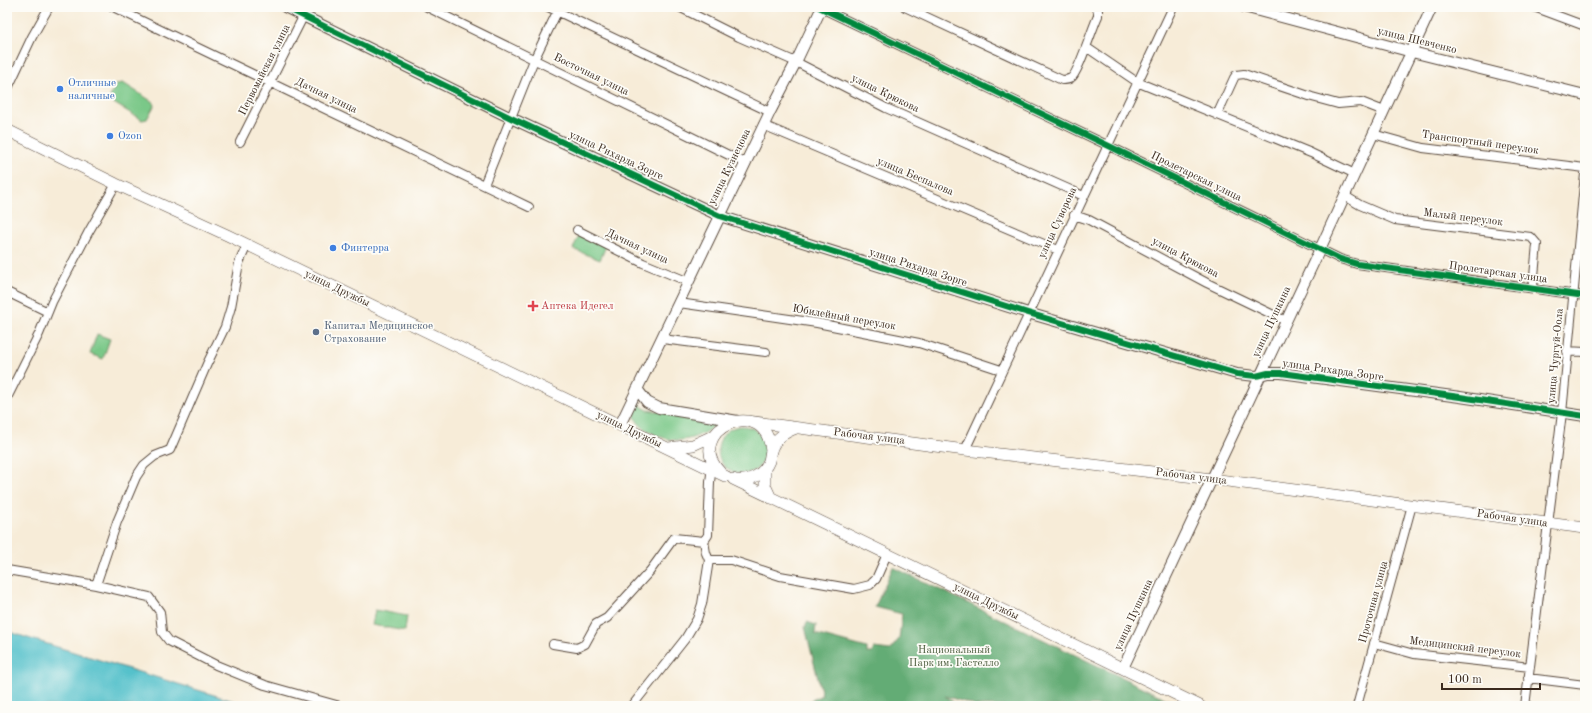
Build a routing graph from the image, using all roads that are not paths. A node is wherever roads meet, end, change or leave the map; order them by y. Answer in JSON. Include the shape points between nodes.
{"nodes":[{"id":1,"x":49,"y":7,"type":"edge"},
{"id":2,"x":113,"y":7,"type":"edge"},
{"id":3,"x":285,"y":7,"type":"edge"},
{"id":4,"x":427,"y":7,"type":"edge"},
{"id":5,"x":548,"y":7,"type":"edge"},
{"id":6,"x":679,"y":7,"type":"edge"},
{"id":7,"x":905,"y":7,"type":"edge"},
{"id":8,"x":1096,"y":7,"type":"edge"},
{"id":9,"x":1173,"y":7,"type":"edge"},
{"id":10,"x":1244,"y":7,"type":"edge"},
{"id":11,"x":1432,"y":7,"type":"edge"},
{"id":12,"x":1534,"y":7,"type":"edge"},
{"id":13,"x":821,"y":8,"type":"edge"},
{"id":14,"x":558,"y":9,"type":"edge"},
{"id":15,"x":306,"y":12,"type":"edge"},
{"id":16,"x":1585,"y":26,"type":"edge"},
{"id":17,"x":1086,"y":47,"type":"junction"},
{"id":18,"x":1412,"y":52,"type":"junction"},
{"id":19,"x":534,"y":60,"type":"junction"},
{"id":20,"x":796,"y":62,"type":"junction"},
{"id":21,"x":271,"y":82,"type":"junction"},
{"id":22,"x":1137,"y":82,"type":"junction"},
{"id":23,"x":7,"y":90,"type":"edge"},
{"id":24,"x":1585,"y":95,"type":"edge"},
{"id":25,"x":1384,"y":111,"type":"junction"},
{"id":26,"x":770,"y":112,"type":"junction"},
{"id":27,"x":1218,"y":115,"type":"junction"},
{"id":28,"x":511,"y":118,"type":"junction"},
{"id":29,"x":763,"y":125,"type":"junction"},
{"id":30,"x":7,"y":130,"type":"edge"},
{"id":31,"x":1374,"y":134,"type":"junction"},
{"id":32,"x":240,"y":142,"type":"dead end"},
{"id":33,"x":1108,"y":145,"type":"junction"},
{"id":34,"x":745,"y":162,"type":"junction"},
{"id":35,"x":1585,"y":168,"type":"edge"},
{"id":36,"x":1355,"y":174,"type":"junction"},
{"id":37,"x":1585,"y":174,"type":"edge"},
{"id":38,"x":116,"y":184,"type":"junction"},
{"id":39,"x":484,"y":185,"type":"junction"},
{"id":40,"x":1584,"y":194,"type":"edge"},
{"id":41,"x":1083,"y":196,"type":"junction"},
{"id":42,"x":1344,"y":196,"type":"junction"},
{"id":43,"x":529,"y":207,"type":"dead end"},
{"id":44,"x":720,"y":216,"type":"junction"},
{"id":45,"x":1074,"y":216,"type":"junction"},
{"id":46,"x":577,"y":230,"type":"dead end"},
{"id":47,"x":247,"y":245,"type":"junction"},
{"id":48,"x":1320,"y":249,"type":"junction"},
{"id":49,"x":1058,"y":250,"type":"junction"},
{"id":50,"x":689,"y":282,"type":"junction"},
{"id":51,"x":1533,"y":288,"type":"junction"},
{"id":52,"x":7,"y":292,"type":"edge"},
{"id":53,"x":1573,"y":294,"type":"junction"},
{"id":54,"x":1585,"y":296,"type":"edge"},
{"id":55,"x":679,"y":303,"type":"junction"},
{"id":56,"x":48,"y":312,"type":"junction"},
{"id":57,"x":1028,"y":313,"type":"junction"},
{"id":58,"x":1286,"y":320,"type":"junction"},
{"id":59,"x":662,"y":339,"type":"junction"},
{"id":60,"x":1567,"y":350,"type":"junction"},
{"id":61,"x":766,"y":352,"type":"dead end"},
{"id":62,"x":1585,"y":352,"type":"edge"},
{"id":63,"x":1001,"y":370,"type":"junction"},
{"id":64,"x":1261,"y":374,"type":"junction"},
{"id":65,"x":10,"y":380,"type":"edge"},
{"id":66,"x":637,"y":389,"type":"junction"},
{"id":67,"x":7,"y":398,"type":"edge"},
{"id":68,"x":1562,"y":413,"type":"junction"},
{"id":69,"x":1585,"y":416,"type":"edge"},
{"id":70,"x":743,"y":421,"type":"junction"},
{"id":71,"x":620,"y":425,"type":"junction"},
{"id":72,"x":796,"y":428,"type":"junction"},
{"id":73,"x":715,"y":435,"type":"junction"},
{"id":74,"x":667,"y":448,"type":"junction"},
{"id":75,"x":965,"y":450,"type":"junction"},
{"id":76,"x":771,"y":451,"type":"junction"},
{"id":77,"x":712,"y":465,"type":"junction"},
{"id":78,"x":765,"y":469,"type":"junction"},
{"id":79,"x":729,"y":478,"type":"junction"},
{"id":80,"x":1212,"y":479,"type":"junction"},
{"id":81,"x":771,"y":498,"type":"junction"},
{"id":82,"x":1412,"y":505,"type":"junction"},
{"id":83,"x":1547,"y":524,"type":"junction"},
{"id":84,"x":1585,"y":528,"type":"edge"},
{"id":85,"x":704,"y":541,"type":"junction"},
{"id":86,"x":887,"y":554,"type":"junction"},
{"id":87,"x":709,"y":560,"type":"junction"},
{"id":88,"x":7,"y":570,"type":"edge"},
{"id":89,"x":96,"y":585,"type":"junction"},
{"id":90,"x":1374,"y":643,"type":"junction"},
{"id":91,"x":553,"y":644,"type":"dead end"},
{"id":92,"x":1530,"y":667,"type":"junction"},
{"id":93,"x":1123,"y":668,"type":"junction"},
{"id":94,"x":1528,"y":678,"type":"junction"},
{"id":95,"x":1585,"y":685,"type":"edge"},
{"id":96,"x":340,"y":706,"type":"edge"},
{"id":97,"x":632,"y":706,"type":"edge"},
{"id":98,"x":1200,"y":706,"type":"edge"},
{"id":99,"x":1357,"y":706,"type":"edge"},
{"id":100,"x":1525,"y":706,"type":"edge"}],
"edges":[{"from":1,"to":23,"type":"street"},
{"from":2,"to":21,"type":"street","name":"Дачная улица"},
{"from":3,"to":15,"type":"street","name":"улица Рихарда Зорге"},
{"from":4,"to":19,"type":"street","name":"Восточная улица"},
{"from":5,"to":14,"type":"street"},
{"from":6,"to":20,"type":"street","name":"улица Крюкова"},
{"from":7,"to":17,"type":"street","via":[[1062,80],[1074,76]]},
{"from":8,"to":17,"type":"street","via":[[1098,16]]},
{"from":9,"to":22,"type":"street","name":"улица Суворова"},
{"from":10,"to":18,"type":"street","name":"улица Шевченко"},
{"from":11,"to":18,"type":"street","name":"улица Пушкина"},
{"from":12,"to":16,"type":"street"},
{"from":13,"to":20,"type":"street","name":"улица Кузнецова"},
{"from":13,"to":33,"type":"street","name":"Пролетарская улица"},
{"from":14,"to":19,"type":"street"},
{"from":14,"to":26,"type":"street"},
{"from":15,"to":21,"type":"street","name":"Первомайская улица"},
{"from":15,"to":28,"type":"street","name":"улица Рихарда Зорге"},
{"from":17,"to":22,"type":"street"},
{"from":18,"to":24,"type":"street","name":"улица Шевченко"},
{"from":18,"to":25,"type":"street","name":"улица Пушкина"},
{"from":19,"to":28,"type":"street"},
{"from":19,"to":34,"type":"street","name":"Восточная улица"},
{"from":20,"to":26,"type":"street","name":"улица Кузнецова"},
{"from":20,"to":41,"type":"street","name":"улица Крюкова","via":[[886,108]]},
{"from":21,"to":32,"type":"street","name":"Первомайская улица"},
{"from":21,"to":39,"type":"street","name":"Дачная улица"},
{"from":22,"to":27,"type":"street"},
{"from":22,"to":33,"type":"street","name":"улица Суворова"},
{"from":25,"to":27,"type":"street","via":[[1361,102],[1338,104],[1312,98],[1244,74],[1236,75],[1234,78]]},
{"from":25,"to":31,"type":"street","name":"улица Пушкина"},
{"from":26,"to":29,"type":"street","name":"улица Кузнецова"},
{"from":27,"to":36,"type":"street"},
{"from":28,"to":39,"type":"street"},
{"from":28,"to":44,"type":"street","name":"улица Рихарда Зорге"},
{"from":29,"to":34,"type":"street","name":"улица Кузнецова"},
{"from":29,"to":49,"type":"street","name":"улица Беспалова"},
{"from":30,"to":38,"type":"main road","name":"улица Дружбы"},
{"from":31,"to":35,"type":"street","name":"Транспортный переулок","via":[[1423,148]]},
{"from":31,"to":36,"type":"street","name":"улица Пушкина"},
{"from":33,"to":41,"type":"street","name":"улица Суворова"},
{"from":33,"to":48,"type":"street","name":"Пролетарская улица"},
{"from":34,"to":44,"type":"street","name":"улица Кузнецова"},
{"from":36,"to":42,"type":"street","name":"улица Пушкина"},
{"from":37,"to":40,"type":"street","name":"улица Чургуй-Оола"},
{"from":38,"to":47,"type":"main road","name":"улица Дружбы"},
{"from":38,"to":56,"type":"street"},
{"from":39,"to":43,"type":"street","name":"Дачная улица"},
{"from":40,"to":53,"type":"street","name":"улица Чургуй-Оола"},
{"from":41,"to":45,"type":"street","name":"улица Суворова"},
{"from":42,"to":48,"type":"street","name":"улица Пушкина"},
{"from":42,"to":51,"type":"street","name":"Малый переулок","via":[[1395,220],[1531,237],[1537,244]]},
{"from":44,"to":50,"type":"street","name":"улица Кузнецова"},
{"from":44,"to":57,"type":"street","name":"улица Рихарда Зорге"},
{"from":45,"to":49,"type":"street","name":"улица Суворова"},
{"from":45,"to":58,"type":"street","name":"улица Крюкова","via":[[1089,220],[1207,283]]},
{"from":46,"to":50,"type":"street","name":"Дачная улица","via":[[643,264]]},
{"from":47,"to":71,"type":"main road","name":"улица Дружбы"},
{"from":47,"to":89,"type":"street","via":[[239,263],[225,327],[170,450],[155,456],[144,465],[136,477],[117,522]]},
{"from":48,"to":51,"type":"street","name":"Пролетарская улица","via":[[1357,264]]},
{"from":48,"to":58,"type":"street","name":"улица Пушкина"},
{"from":49,"to":57,"type":"street","name":"улица Суворова"},
{"from":50,"to":55,"type":"street","name":"улица Кузнецова"},
{"from":51,"to":53,"type":"street","name":"Пролетарская улица"},
{"from":52,"to":56,"type":"street"},
{"from":53,"to":54,"type":"street","name":"Пролетарская улица"},
{"from":53,"to":60,"type":"street","name":"улица Чургуй-Оола"},
{"from":55,"to":59,"type":"street","name":"улица Кузнецова"},
{"from":55,"to":63,"type":"street","name":"Юбилейный переулок","via":[[919,343]]},
{"from":56,"to":65,"type":"street","via":[[39,334]]},
{"from":57,"to":63,"type":"street","name":"улица Суворова"},
{"from":57,"to":64,"type":"street","name":"улица Рихарда Зорге","via":[[1237,374]]},
{"from":58,"to":64,"type":"street","name":"улица Пушкина"},
{"from":59,"to":61,"type":"street"},
{"from":59,"to":66,"type":"street","name":"улица Кузнецова"},
{"from":60,"to":62,"type":"street"},
{"from":60,"to":68,"type":"street","name":"улица Чургуй-Оола"},
{"from":63,"to":75,"type":"street","name":"улица Суворова"},
{"from":64,"to":68,"type":"street","name":"улица Рихарда Зорге","via":[[1280,373]]},
{"from":64,"to":80,"type":"street","name":"улица Пушкина"},
{"from":65,"to":67,"type":"street"},
{"from":66,"to":70,"type":"street","via":[[647,402],[659,408]]},
{"from":66,"to":71,"type":"street","name":"улица Кузнецова"},
{"from":68,"to":69,"type":"street","name":"улица Рихарда Зорге"},
{"from":68,"to":83,"type":"street","name":"улица Чургуй-Оола"},
{"from":70,"to":72,"type":"main road","name":"Рабочая улица"},
{"from":70,"to":73,"type":"main road","via":[[725,425]]},
{"from":70,"to":76,"type":"main road","via":[[757,425],[764,432]]},
{"from":71,"to":74,"type":"main road","name":"улица Дружбы"},
{"from":72,"to":75,"type":"main road","name":"Рабочая улица"},
{"from":72,"to":76,"type":"main road","via":[[784,434]]},
{"from":73,"to":74,"type":"main road","name":"улица Дружбы","via":[[693,445]]},
{"from":73,"to":77,"type":"main road","via":[[711,446]]},
{"from":74,"to":77,"type":"main road","name":"улица Дружбы"},
{"from":75,"to":80,"type":"main road","name":"Рабочая улица"},
{"from":76,"to":78,"type":"main road"},
{"from":77,"to":79,"type":"main road"},
{"from":77,"to":85,"type":"street","via":[[708,535]]},
{"from":78,"to":79,"type":"main road","via":[[750,479]]},
{"from":78,"to":81,"type":"main road","via":[[765,485]]},
{"from":79,"to":81,"type":"main road","name":"улица Дружбы"},
{"from":80,"to":82,"type":"main road","name":"Рабочая улица"},
{"from":80,"to":93,"type":"street","name":"улица Пушкина"},
{"from":81,"to":86,"type":"main road","name":"улица Дружбы"},
{"from":82,"to":83,"type":"main road","name":"Рабочая улица"},
{"from":82,"to":90,"type":"street","name":"Проточная улица"},
{"from":83,"to":84,"type":"main road","name":"Рабочая улица"},
{"from":83,"to":92,"type":"street","name":"улица Чургуй-Оола"},
{"from":85,"to":87,"type":"street"},
{"from":85,"to":91,"type":"street","via":[[674,538],[650,571],[607,618],[596,624],[585,644],[577,648]]},
{"from":86,"to":87,"type":"street","via":[[876,579],[870,586],[854,589],[780,576],[731,560]]},
{"from":86,"to":93,"type":"main road","name":"улица Дружбы"},
{"from":87,"to":97,"type":"street","via":[[697,619],[685,639]]},
{"from":88,"to":89,"type":"street"},
{"from":89,"to":96,"type":"street","via":[[149,597],[160,612],[165,637],[216,665],[265,685]]},
{"from":90,"to":92,"type":"street","name":"Медицинский переулок","via":[[1414,654]]},
{"from":90,"to":99,"type":"street","name":"Проточная улица"},
{"from":92,"to":94,"type":"street","name":"улица Чургуй-Оола"},
{"from":93,"to":98,"type":"main road","name":"улица Дружбы"},
{"from":94,"to":95,"type":"street"},
{"from":94,"to":100,"type":"street","name":"улица Чургуй-Оола"}]}
